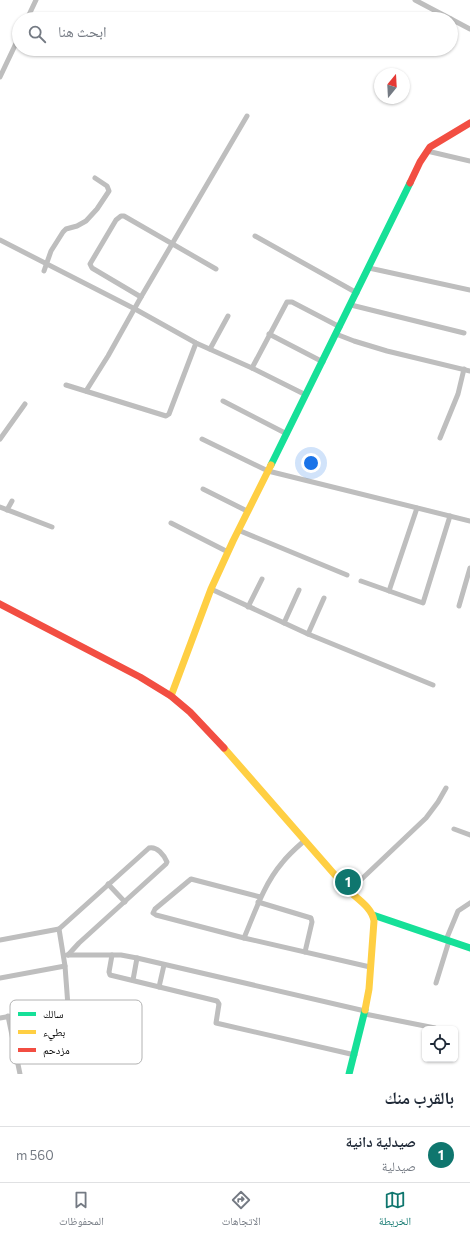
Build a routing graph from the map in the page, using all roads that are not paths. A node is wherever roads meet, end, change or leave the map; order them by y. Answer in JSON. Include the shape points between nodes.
{"nodes":[{"id":1,"x":36,"y":0,"type":"edge"},
{"id":2,"x":415,"y":0,"type":"edge"},
{"id":3,"x":31,"y":12,"type":"edge"},
{"id":4,"x":438,"y":12,"type":"edge"},
{"id":5,"x":458,"y":23,"type":"edge"},
{"id":6,"x":470,"y":29,"type":"edge"},
{"id":7,"x":12,"y":52,"type":"edge"},
{"id":8,"x":0,"y":78,"type":"edge"},
{"id":9,"x":246,"y":116,"type":"dead end"},
{"id":10,"x":470,"y":123,"type":"edge"},
{"id":11,"x":427,"y":151,"type":"junction"},
{"id":12,"x":470,"y":161,"type":"edge"},
{"id":13,"x":95,"y":178,"type":"dead end"},
{"id":14,"x":254,"y":236,"type":"dead end"},
{"id":15,"x":0,"y":240,"type":"edge"},
{"id":16,"x":172,"y":243,"type":"junction"},
{"id":17,"x":47,"y":263,"type":"junction"},
{"id":18,"x":369,"y":268,"type":"junction"},
{"id":19,"x":216,"y":269,"type":"dead end"},
{"id":20,"x":44,"y":271,"type":"dead end"},
{"id":21,"x":470,"y":290,"type":"edge"},
{"id":22,"x":357,"y":292,"type":"junction"},
{"id":23,"x":141,"y":296,"type":"junction"},
{"id":24,"x":351,"y":305,"type":"junction"},
{"id":25,"x":135,"y":309,"type":"junction"},
{"id":26,"x":228,"y":316,"type":"dead end"},
{"id":27,"x":340,"y":327,"type":"junction"},
{"id":28,"x":464,"y":333,"type":"dead end"},
{"id":29,"x":269,"y":334,"type":"junction"},
{"id":30,"x":336,"y":334,"type":"junction"},
{"id":31,"x":196,"y":342,"type":"junction"},
{"id":32,"x":210,"y":349,"type":"junction"},
{"id":33,"x":323,"y":362,"type":"junction"},
{"id":34,"x":252,"y":368,"type":"junction"},
{"id":35,"x":467,"y":370,"type":"edge"},
{"id":36,"x":66,"y":385,"type":"dead end"},
{"id":37,"x":86,"y":391,"type":"junction"},
{"id":38,"x":306,"y":396,"type":"junction"},
{"id":39,"x":223,"y":401,"type":"dead end"},
{"id":40,"x":25,"y":404,"type":"dead end"},
{"id":41,"x":287,"y":434,"type":"junction"},
{"id":42,"x":440,"y":438,"type":"dead end"},
{"id":43,"x":0,"y":439,"type":"edge"},
{"id":44,"x":202,"y":439,"type":"dead end"},
{"id":45,"x":268,"y":471,"type":"junction"},
{"id":46,"x":203,"y":489,"type":"dead end"},
{"id":47,"x":12,"y":501,"type":"dead end"},
{"id":48,"x":0,"y":507,"type":"edge"},
{"id":49,"x":417,"y":508,"type":"junction"},
{"id":50,"x":7,"y":510,"type":"junction"},
{"id":51,"x":248,"y":511,"type":"junction"},
{"id":52,"x":450,"y":516,"type":"junction"},
{"id":53,"x":470,"y":521,"type":"edge"},
{"id":54,"x":171,"y":523,"type":"dead end"},
{"id":55,"x":52,"y":527,"type":"dead end"},
{"id":56,"x":238,"y":530,"type":"junction"},
{"id":57,"x":228,"y":552,"type":"junction"},
{"id":58,"x":470,"y":568,"type":"edge"},
{"id":59,"x":347,"y":575,"type":"dead end"},
{"id":60,"x":262,"y":579,"type":"dead end"},
{"id":61,"x":361,"y":581,"type":"dead end"},
{"id":62,"x":211,"y":589,"type":"junction"},
{"id":63,"x":299,"y":590,"type":"dead end"},
{"id":64,"x":389,"y":591,"type":"junction"},
{"id":65,"x":324,"y":598,"type":"dead end"},
{"id":66,"x":0,"y":604,"type":"edge"},
{"id":67,"x":248,"y":606,"type":"junction"},
{"id":68,"x":459,"y":606,"type":"dead end"},
{"id":69,"x":284,"y":623,"type":"junction"},
{"id":70,"x":308,"y":634,"type":"junction"},
{"id":71,"x":433,"y":685,"type":"dead end"},
{"id":72,"x":171,"y":696,"type":"junction"},
{"id":73,"x":446,"y":788,"type":"dead end"},
{"id":74,"x":454,"y":829,"type":"dead end"},
{"id":75,"x":470,"y":835,"type":"edge"},
{"id":76,"x":304,"y":841,"type":"junction"},
{"id":77,"x":108,"y":884,"type":"junction"},
{"id":78,"x":349,"y":891,"type":"junction"},
{"id":79,"x":259,"y":900,"type":"junction"},
{"id":80,"x":125,"y":902,"type":"junction"},
{"id":81,"x":470,"y":903,"type":"edge"},
{"id":82,"x":373,"y":915,"type":"junction"},
{"id":83,"x":59,"y":928,"type":"junction"},
{"id":84,"x":244,"y":938,"type":"junction"},
{"id":85,"x":0,"y":940,"type":"edge"},
{"id":86,"x":448,"y":941,"type":"junction"},
{"id":87,"x":470,"y":948,"type":"edge"},
{"id":88,"x":305,"y":952,"type":"junction"},
{"id":89,"x":66,"y":954,"type":"junction"},
{"id":90,"x":112,"y":955,"type":"junction"},
{"id":91,"x":137,"y":958,"type":"junction"},
{"id":92,"x":164,"y":965,"type":"junction"},
{"id":93,"x":65,"y":966,"type":"junction"},
{"id":94,"x":370,"y":967,"type":"junction"},
{"id":95,"x":0,"y":978,"type":"edge"},
{"id":96,"x":132,"y":980,"type":"junction"},
{"id":97,"x":436,"y":983,"type":"dead end"},
{"id":98,"x":159,"y":987,"type":"junction"},
{"id":99,"x":68,"y":1000,"type":"edge"},
{"id":100,"x":365,"y":1012,"type":"junction"},
{"id":101,"x":8,"y":1016,"type":"joint"},
{"id":102,"x":0,"y":1018,"type":"edge"},
{"id":103,"x":10,"y":1025,"type":"edge"},
{"id":104,"x":426,"y":1026,"type":"edge"},
{"id":105,"x":355,"y":1055,"type":"junction"},
{"id":106,"x":18,"y":1064,"type":"edge"},
{"id":107,"x":20,"y":1074,"type":"edge"},
{"id":108,"x":349,"y":1074,"type":"edge"}],
"edges":[{"from":1,"to":3,"type":"street"},
{"from":2,"to":4,"type":"street"},
{"from":5,"to":6,"type":"street"},
{"from":7,"to":8,"type":"street"},
{"from":9,"to":16,"type":"street"},
{"from":10,"to":11,"type":"street"},
{"from":11,"to":12,"type":"street"},
{"from":11,"to":18,"type":"street"},
{"from":13,"to":17,"type":"street","via":[[107,186],[108,191],[86,221],[63,232]]},
{"from":14,"to":22,"type":"street"},
{"from":15,"to":17,"type":"street"},
{"from":16,"to":19,"type":"street"},
{"from":16,"to":23,"type":"street"},
{"from":16,"to":23,"type":"street","via":[[121,216],[92,260],[92,268]]},
{"from":17,"to":20,"type":"street"},
{"from":17,"to":25,"type":"street"},
{"from":18,"to":21,"type":"street"},
{"from":18,"to":22,"type":"street"},
{"from":22,"to":24,"type":"street"},
{"from":23,"to":25,"type":"street"},
{"from":24,"to":27,"type":"street"},
{"from":24,"to":28,"type":"street"},
{"from":25,"to":31,"type":"street"},
{"from":25,"to":37,"type":"street"},
{"from":26,"to":32,"type":"street"},
{"from":27,"to":29,"type":"street","via":[[289,302],[284,305]]},
{"from":27,"to":30,"type":"street"},
{"from":29,"to":33,"type":"street"},
{"from":29,"to":34,"type":"street"},
{"from":30,"to":33,"type":"street"},
{"from":30,"to":35,"type":"street","via":[[364,344]]},
{"from":31,"to":32,"type":"street"},
{"from":31,"to":37,"type":"street","via":[[169,414],[166,416]]},
{"from":32,"to":34,"type":"street"},
{"from":33,"to":38,"type":"street"},
{"from":34,"to":38,"type":"street"},
{"from":35,"to":42,"type":"street"},
{"from":36,"to":37,"type":"street"},
{"from":38,"to":41,"type":"street"},
{"from":39,"to":41,"type":"street"},
{"from":40,"to":43,"type":"street"},
{"from":41,"to":45,"type":"street"},
{"from":44,"to":45,"type":"street"},
{"from":45,"to":49,"type":"street"},
{"from":45,"to":51,"type":"street"},
{"from":46,"to":51,"type":"street"},
{"from":47,"to":50,"type":"street"},
{"from":48,"to":50,"type":"street"},
{"from":49,"to":52,"type":"street"},
{"from":49,"to":64,"type":"street"},
{"from":50,"to":55,"type":"street"},
{"from":51,"to":56,"type":"street"},
{"from":52,"to":53,"type":"street"},
{"from":52,"to":64,"type":"street","via":[[424,602],[421,604]]},
{"from":54,"to":57,"type":"street"},
{"from":56,"to":57,"type":"street"},
{"from":56,"to":59,"type":"street"},
{"from":57,"to":62,"type":"street"},
{"from":58,"to":68,"type":"street"},
{"from":60,"to":67,"type":"street"},
{"from":61,"to":64,"type":"street"},
{"from":62,"to":67,"type":"street"},
{"from":62,"to":72,"type":"street"},
{"from":63,"to":69,"type":"street"},
{"from":65,"to":70,"type":"street"},
{"from":66,"to":72,"type":"street","via":[[140,677]]},
{"from":67,"to":69,"type":"street"},
{"from":69,"to":70,"type":"street"},
{"from":70,"to":71,"type":"street"},
{"from":72,"to":76,"type":"street","via":[[208,730]]},
{"from":73,"to":78,"type":"street","via":[[426,818]]},
{"from":74,"to":75,"type":"street"},
{"from":76,"to":78,"type":"street"},
{"from":76,"to":79,"type":"street","via":[[282,862]]},
{"from":77,"to":80,"type":"street"},
{"from":77,"to":80,"type":"street","via":[[151,847],[162,854],[167,861],[166,864]]},
{"from":77,"to":83,"type":"street"},
{"from":78,"to":82,"type":"street"},
{"from":79,"to":84,"type":"street"},
{"from":79,"to":84,"type":"street","via":[[190,879],[153,911],[156,915]]},
{"from":79,"to":88,"type":"street","via":[[311,918]]},
{"from":80,"to":89,"type":"street"},
{"from":81,"to":86,"type":"street","via":[[458,911]]},
{"from":82,"to":86,"type":"street"},
{"from":82,"to":94,"type":"street"},
{"from":83,"to":85,"type":"street"},
{"from":83,"to":89,"type":"street"},
{"from":84,"to":88,"type":"street"},
{"from":86,"to":87,"type":"street"},
{"from":86,"to":97,"type":"street"},
{"from":88,"to":94,"type":"street"},
{"from":89,"to":90,"type":"street"},
{"from":89,"to":93,"type":"street"},
{"from":90,"to":91,"type":"street"},
{"from":90,"to":96,"type":"street","via":[[110,974]]},
{"from":91,"to":92,"type":"street"},
{"from":91,"to":96,"type":"street"},
{"from":92,"to":98,"type":"street"},
{"from":92,"to":100,"type":"street"},
{"from":93,"to":95,"type":"street"},
{"from":93,"to":99,"type":"street"},
{"from":94,"to":100,"type":"street"},
{"from":96,"to":98,"type":"street"},
{"from":98,"to":105,"type":"street","via":[[217,1001],[219,1004],[216,1023]]},
{"from":100,"to":104,"type":"street"},
{"from":100,"to":105,"type":"street"},
{"from":101,"to":102,"type":"street"},
{"from":101,"to":103,"type":"street"},
{"from":105,"to":108,"type":"street"},
{"from":106,"to":107,"type":"street"}]}
